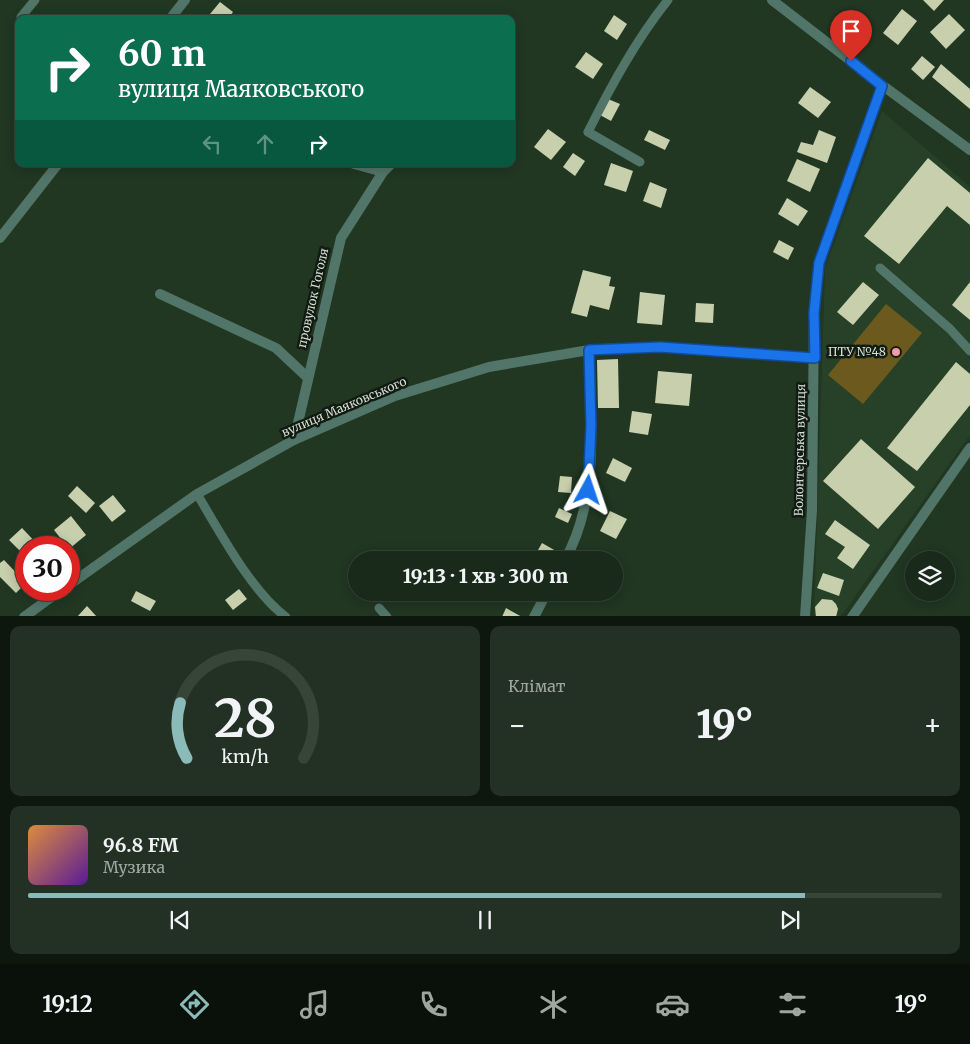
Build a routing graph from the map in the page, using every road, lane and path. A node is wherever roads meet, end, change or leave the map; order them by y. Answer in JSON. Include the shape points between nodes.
{"nodes":[{"id":1,"x":35,"y":0,"type":"edge"},
{"id":2,"x":185,"y":0,"type":"edge"},
{"id":3,"x":668,"y":0,"type":"edge"},
{"id":4,"x":772,"y":0,"type":"edge"},
{"id":5,"x":23,"y":15,"type":"edge"},
{"id":6,"x":173,"y":15,"type":"edge"},
{"id":7,"x":882,"y":86,"type":"junction"},
{"id":8,"x":970,"y":150,"type":"edge"},
{"id":9,"x":640,"y":162,"type":"dead end"},
{"id":10,"x":56,"y":167,"type":"edge"},
{"id":11,"x":365,"y":167,"type":"edge"},
{"id":12,"x":388,"y":167,"type":"edge"},
{"id":13,"x":383,"y":172,"type":"junction"},
{"id":14,"x":0,"y":238,"type":"edge"},
{"id":15,"x":880,"y":268,"type":"dead end"},
{"id":16,"x":160,"y":294,"type":"dead end"},
{"id":17,"x":589,"y":350,"type":"junction"},
{"id":18,"x":970,"y":351,"type":"edge"},
{"id":19,"x":815,"y":358,"type":"junction"},
{"id":20,"x":307,"y":377,"type":"junction"},
{"id":21,"x":294,"y":440,"type":"junction"},
{"id":22,"x":970,"y":448,"type":"edge"},
{"id":23,"x":197,"y":494,"type":"junction"},
{"id":24,"x":571,"y":551,"type":"edge"},
{"id":25,"x":80,"y":576,"type":"edge"},
{"id":26,"x":45,"y":601,"type":"edge"},
{"id":27,"x":543,"y":601,"type":"edge"},
{"id":28,"x":379,"y":608,"type":"dead end"},
{"id":29,"x":24,"y":616,"type":"edge"},
{"id":30,"x":286,"y":616,"type":"edge"},
{"id":31,"x":387,"y":616,"type":"edge"},
{"id":32,"x":534,"y":616,"type":"edge"},
{"id":33,"x":805,"y":616,"type":"edge"},
{"id":34,"x":852,"y":616,"type":"edge"}],
"edges":[{"from":1,"to":5,"type":"lane"},
{"from":2,"to":6,"type":"street"},
{"from":3,"to":9,"type":"lane","via":[[649,23],[588,132]]},
{"from":4,"to":7,"type":"street"},
{"from":7,"to":8,"type":"street"},
{"from":7,"to":19,"type":"street","name":"Волонтерська вулиця","via":[[819,263],[814,313]]},
{"from":10,"to":14,"type":"street"},
{"from":11,"to":13,"type":"street"},
{"from":12,"to":13,"type":"street","name":"провулок Гоголя"},
{"from":13,"to":20,"type":"street","name":"провулок Гоголя","via":[[340,238]]},
{"from":15,"to":18,"type":"lane","via":[[950,329]]},
{"from":16,"to":20,"type":"street","via":[[276,348]]},
{"from":17,"to":19,"type":"street","name":"вулиця Маяковського","via":[[660,347]]},
{"from":17,"to":21,"type":"street","name":"вулиця Маяковського","via":[[489,368],[395,396]]},
{"from":17,"to":24,"type":"street","via":[[591,426],[586,508]]},
{"from":19,"to":33,"type":"street","name":"Волонтерська вулиця","via":[[812,510]]},
{"from":20,"to":21,"type":"street","name":"провулок Гоголя"},
{"from":21,"to":23,"type":"street","name":"вулиця Маяковського"},
{"from":22,"to":34,"type":"street"},
{"from":23,"to":25,"type":"street","name":"вулиця Маяковського"},
{"from":23,"to":30,"type":"lane","via":[[239,563],[276,609]]},
{"from":26,"to":29,"type":"street"},
{"from":27,"to":32,"type":"street"},
{"from":28,"to":31,"type":"lane"}]}
